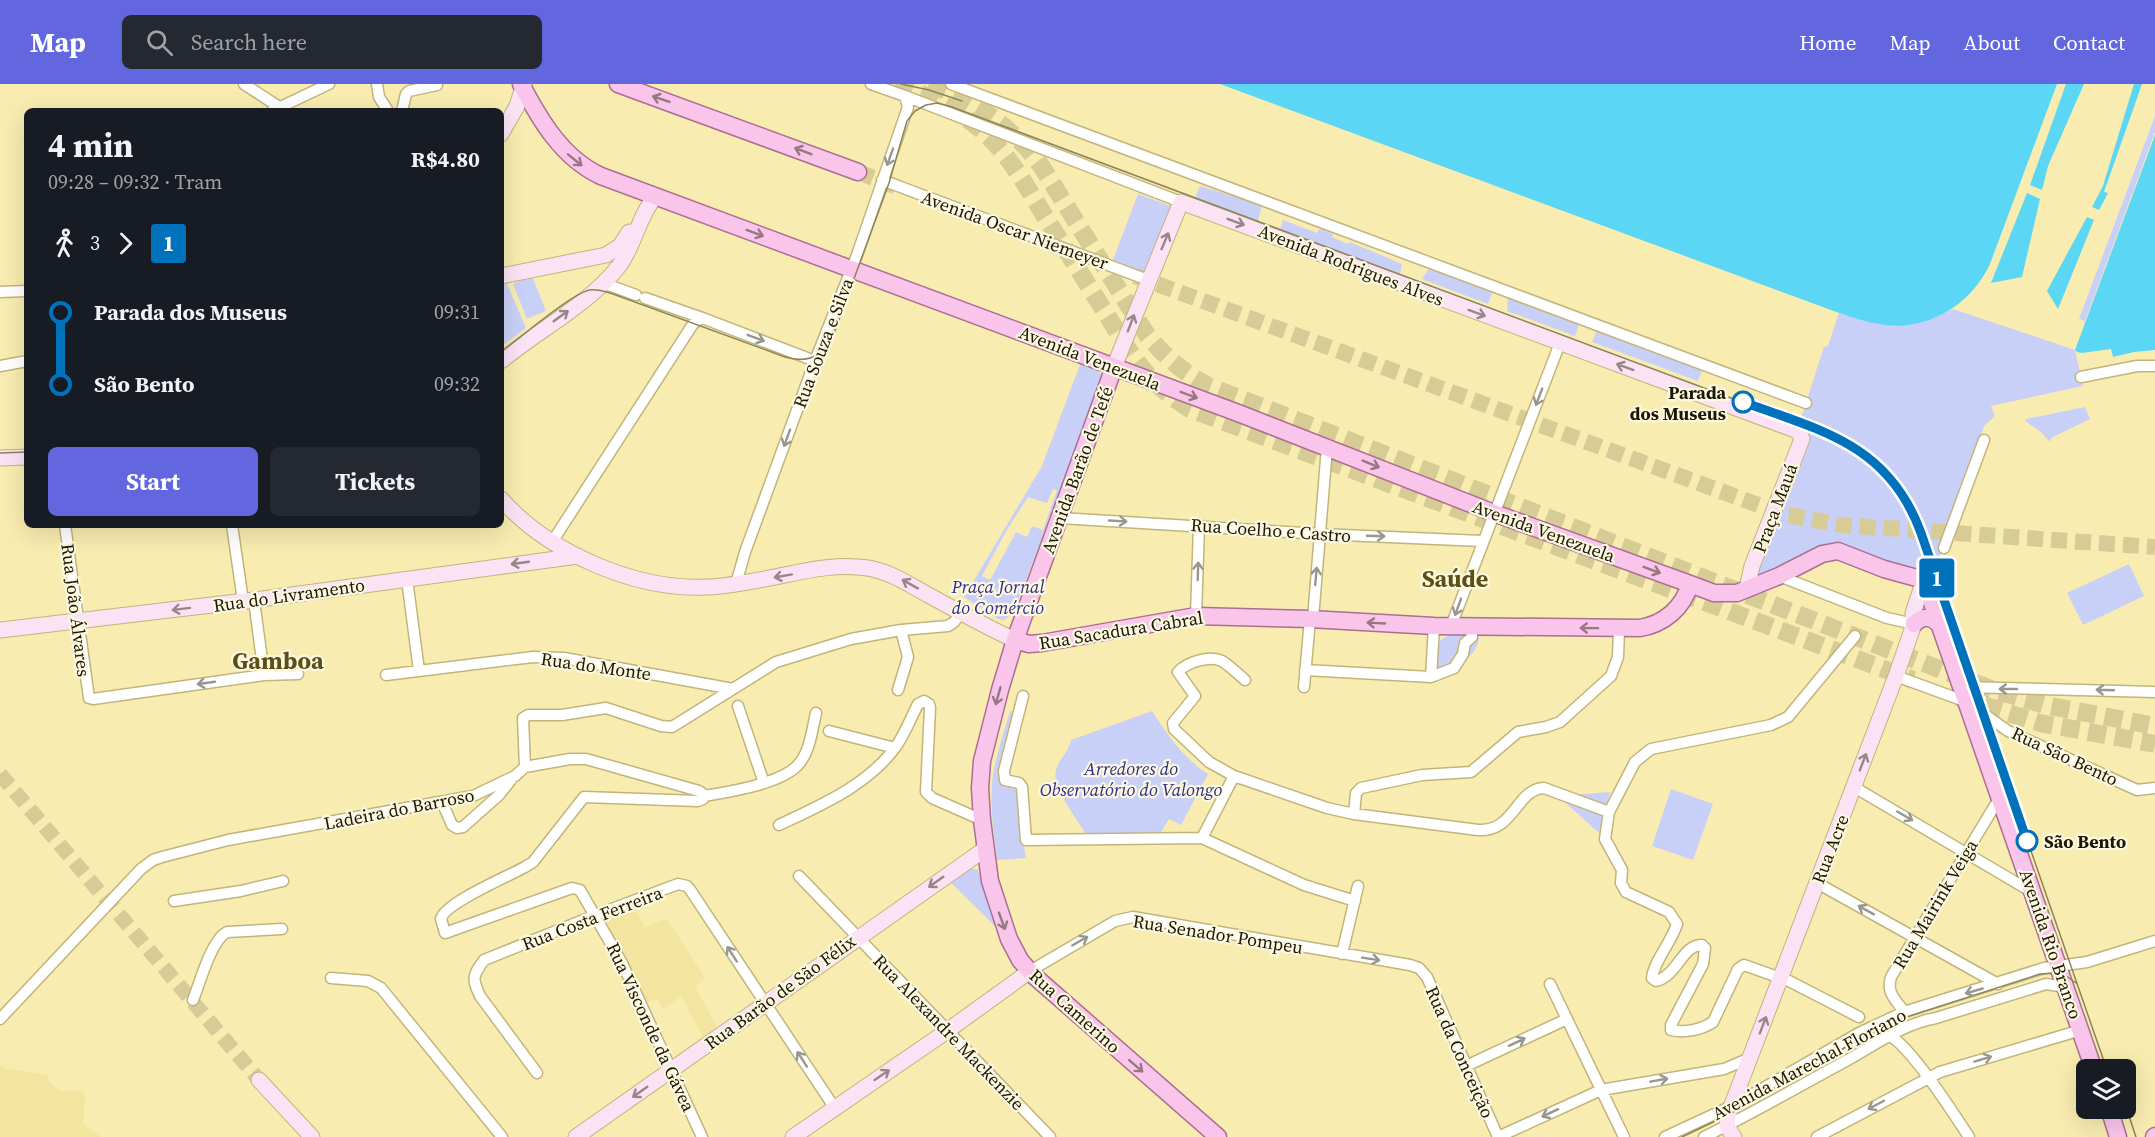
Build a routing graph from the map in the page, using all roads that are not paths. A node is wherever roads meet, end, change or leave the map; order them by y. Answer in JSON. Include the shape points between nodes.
{"nodes":[{"id":1,"x":244,"y":84,"type":"edge"},
{"id":2,"x":329,"y":84,"type":"edge"},
{"id":3,"x":376,"y":84,"type":"edge"},
{"id":4,"x":618,"y":84,"type":"edge"},
{"id":5,"x":871,"y":84,"type":"edge"},
{"id":6,"x":951,"y":84,"type":"edge"},
{"id":7,"x":526,"y":85,"type":"edge"},
{"id":8,"x":436,"y":86,"type":"dead end"},
{"id":9,"x":907,"y":99,"type":"junction"},
{"id":10,"x":275,"y":108,"type":"edge"},
{"id":11,"x":278,"y":108,"type":"edge"},
{"id":12,"x":386,"y":108,"type":"edge"},
{"id":13,"x":403,"y":108,"type":"edge"},
{"id":14,"x":504,"y":129,"type":"edge"},
{"id":15,"x":858,"y":172,"type":"tunnel mouth"},
{"id":16,"x":882,"y":180,"type":"junction"},
{"id":17,"x":649,"y":194,"type":"junction"},
{"id":18,"x":1181,"y":202,"type":"junction"},
{"id":19,"x":586,"y":260,"type":"junction"},
{"id":20,"x":851,"y":269,"type":"junction"},
{"id":21,"x":504,"y":275,"type":"edge"},
{"id":22,"x":1148,"y":280,"type":"junction"},
{"id":23,"x":603,"y":283,"type":"junction"},
{"id":24,"x":24,"y":291,"type":"edge"},
{"id":25,"x":0,"y":292,"type":"edge"},
{"id":26,"x":697,"y":321,"type":"junction"},
{"id":27,"x":1560,"y":343,"type":"junction"},
{"id":28,"x":504,"y":359,"type":"edge"},
{"id":29,"x":815,"y":361,"type":"junction"},
{"id":30,"x":24,"y":362,"type":"edge"},
{"id":31,"x":0,"y":366,"type":"edge"},
{"id":32,"x":2155,"y":366,"type":"edge"},
{"id":33,"x":1114,"y":367,"type":"junction"},
{"id":34,"x":2081,"y":377,"type":"dead end"},
{"id":35,"x":1806,"y":403,"type":"dead end"},
{"id":36,"x":1798,"y":431,"type":"joint"},
{"id":37,"x":1984,"y":440,"type":"dead end"},
{"id":38,"x":1327,"y":447,"type":"junction"},
{"id":39,"x":0,"y":458,"type":"edge"},
{"id":40,"x":24,"y":458,"type":"edge"},
{"id":41,"x":504,"y":502,"type":"edge"},
{"id":42,"x":1494,"y":513,"type":"junction"},
{"id":43,"x":1060,"y":518,"type":"junction"},
{"id":44,"x":1199,"y":525,"type":"junction"},
{"id":45,"x":65,"y":528,"type":"edge"},
{"id":46,"x":233,"y":528,"type":"edge"},
{"id":47,"x":1320,"y":534,"type":"junction"},
{"id":48,"x":1482,"y":541,"type":"junction"},
{"id":49,"x":552,"y":542,"type":"junction"},
{"id":50,"x":1944,"y":548,"type":"dead end"},
{"id":51,"x":578,"y":556,"type":"junction"},
{"id":52,"x":1779,"y":576,"type":"junction"},
{"id":53,"x":407,"y":579,"type":"junction"},
{"id":54,"x":1924,"y":580,"type":"junction"},
{"id":55,"x":736,"y":584,"type":"junction"},
{"id":56,"x":1690,"y":584,"type":"junction"},
{"id":57,"x":1747,"y":588,"type":"junction"},
{"id":58,"x":248,"y":600,"type":"junction"},
{"id":59,"x":961,"y":613,"type":"junction"},
{"id":60,"x":1196,"y":616,"type":"junction"},
{"id":61,"x":1311,"y":619,"type":"junction"},
{"id":62,"x":1879,"y":620,"type":"dead end"},
{"id":63,"x":77,"y":621,"type":"junction"},
{"id":64,"x":1443,"y":626,"type":"junction"},
{"id":65,"x":1472,"y":627,"type":"junction"},
{"id":66,"x":1942,"y":627,"type":"junction"},
{"id":67,"x":1912,"y":628,"type":"junction"},
{"id":68,"x":1619,"y":629,"type":"junction"},
{"id":69,"x":0,"y":630,"type":"edge"},
{"id":70,"x":901,"y":630,"type":"junction"},
{"id":71,"x":1855,"y":636,"type":"dead end"},
{"id":72,"x":1016,"y":640,"type":"junction"},
{"id":73,"x":1305,"y":670,"type":"junction"},
{"id":74,"x":419,"y":671,"type":"junction"},
{"id":75,"x":298,"y":674,"type":"dead end"},
{"id":76,"x":264,"y":675,"type":"junction"},
{"id":77,"x":386,"y":675,"type":"dead end"},
{"id":78,"x":1896,"y":676,"type":"junction"},
{"id":79,"x":1431,"y":677,"type":"junction"},
{"id":80,"x":1245,"y":680,"type":"dead end"},
{"id":81,"x":1304,"y":687,"type":"dead end"},
{"id":82,"x":733,"y":689,"type":"junction"},
{"id":83,"x":898,"y":690,"type":"dead end"},
{"id":84,"x":2155,"y":692,"type":"edge"},
{"id":85,"x":1964,"y":694,"type":"junction"},
{"id":86,"x":1023,"y":696,"type":"dead end"},
{"id":87,"x":738,"y":706,"type":"dead end"},
{"id":88,"x":816,"y":713,"type":"dead end"},
{"id":89,"x":829,"y":730,"type":"dead end"},
{"id":90,"x":895,"y":748,"type":"junction"},
{"id":91,"x":525,"y":767,"type":"junction"},
{"id":92,"x":515,"y":776,"type":"junction"},
{"id":93,"x":1234,"y":776,"type":"junction"},
{"id":94,"x":764,"y":783,"type":"junction"},
{"id":95,"x":1854,"y":787,"type":"junction"},
{"id":96,"x":2155,"y":788,"type":"edge"},
{"id":97,"x":704,"y":796,"type":"junction"},
{"id":98,"x":2000,"y":797,"type":"junction"},
{"id":99,"x":442,"y":802,"type":"junction"},
{"id":100,"x":1609,"y":812,"type":"junction"},
{"id":101,"x":1354,"y":814,"type":"junction"},
{"id":102,"x":982,"y":820,"type":"junction"},
{"id":103,"x":780,"y":825,"type":"dead end"},
{"id":104,"x":1202,"y":838,"type":"junction"},
{"id":105,"x":985,"y":849,"type":"junction"},
{"id":106,"x":1966,"y":852,"type":"junction"},
{"id":107,"x":799,"y":876,"type":"dead end"},
{"id":108,"x":283,"y":881,"type":"dead end"},
{"id":109,"x":1817,"y":884,"type":"junction"},
{"id":110,"x":1358,"y":886,"type":"dead end"},
{"id":111,"x":2033,"y":892,"type":"junction"},
{"id":112,"x":174,"y":901,"type":"dead end"},
{"id":113,"x":1355,"y":901,"type":"junction"},
{"id":114,"x":596,"y":915,"type":"junction"},
{"id":115,"x":282,"y":929,"type":"dead end"},
{"id":116,"x":858,"y":937,"type":"junction"},
{"id":117,"x":1916,"y":937,"type":"junction"},
{"id":118,"x":2155,"y":941,"type":"edge"},
{"id":119,"x":1342,"y":954,"type":"junction"},
{"id":120,"x":2059,"y":965,"type":"junction"},
{"id":121,"x":1419,"y":968,"type":"joint"},
{"id":122,"x":1030,"y":971,"type":"junction"},
{"id":123,"x":331,"y":978,"type":"dead end"},
{"id":124,"x":1780,"y":980,"type":"junction"},
{"id":125,"x":1550,"y":984,"type":"dead end"},
{"id":126,"x":1998,"y":984,"type":"junction"},
{"id":127,"x":2068,"y":993,"type":"junction"},
{"id":128,"x":193,"y":1000,"type":"dead end"},
{"id":129,"x":765,"y":1003,"type":"junction"},
{"id":130,"x":1904,"y":1012,"type":"junction"},
{"id":131,"x":1859,"y":1017,"type":"dead end"},
{"id":132,"x":0,"y":1019,"type":"edge"},
{"id":133,"x":1567,"y":1019,"type":"junction"},
{"id":134,"x":2081,"y":1030,"type":"junction"},
{"id":135,"x":947,"y":1031,"type":"junction"},
{"id":136,"x":1890,"y":1036,"type":"junction"},
{"id":137,"x":1750,"y":1058,"type":"junction"},
{"id":138,"x":2090,"y":1059,"type":"edge"},
{"id":139,"x":1466,"y":1066,"type":"junction"},
{"id":140,"x":671,"y":1071,"type":"junction"},
{"id":141,"x":537,"y":1073,"type":"dead end"},
{"id":142,"x":1927,"y":1077,"type":"junction"},
{"id":143,"x":259,"y":1080,"type":"tunnel mouth"},
{"id":144,"x":1743,"y":1080,"type":"junction"},
{"id":145,"x":1760,"y":1089,"type":"junction"},
{"id":146,"x":1601,"y":1090,"type":"junction"},
{"id":147,"x":834,"y":1107,"type":"junction"},
{"id":148,"x":2112,"y":1119,"type":"edge"},
{"id":149,"x":1730,"y":1121,"type":"edge"},
{"id":150,"x":311,"y":1137,"type":"edge"},
{"id":151,"x":502,"y":1137,"type":"edge"},
{"id":152,"x":576,"y":1137,"type":"edge"},
{"id":153,"x":702,"y":1137,"type":"edge"},
{"id":154,"x":793,"y":1137,"type":"edge"},
{"id":155,"x":1050,"y":1137,"type":"edge"},
{"id":156,"x":1218,"y":1137,"type":"edge"},
{"id":157,"x":1498,"y":1137,"type":"edge"},
{"id":158,"x":1624,"y":1137,"type":"edge"},
{"id":159,"x":1665,"y":1137,"type":"edge"},
{"id":160,"x":1704,"y":1137,"type":"edge"},
{"id":161,"x":1817,"y":1137,"type":"edge"},
{"id":162,"x":1969,"y":1137,"type":"edge"},
{"id":163,"x":2118,"y":1137,"type":"edge"}],
"edges":[{"from":1,"to":10,"type":"street"},
{"from":2,"to":11,"type":"street"},
{"from":3,"to":12,"type":"street"},
{"from":15,"to":4,"type":"main road","one_way":true},
{"from":5,"to":9,"type":"street","name":"Avenida Rodrigues Alves"},
{"from":6,"to":35,"type":"street","name":"Avenida Rodrigues Alves"},
{"from":7,"to":14,"type":"street"},
{"from":7,"to":17,"type":"main road","name":"Avenida Venezuela","one_way":true,"via":[[539,114],[575,160],[592,172]]},
{"from":8,"to":13,"type":"street","via":[[409,91]]},
{"from":9,"to":16,"type":"street","name":"Rua Souza e Silva","one_way":true,"via":[[908,106]]},
{"from":9,"to":18,"type":"street","name":"Avenida Rodrigues Alves"},
{"from":16,"to":20,"type":"street","name":"Rua Souza e Silva"},
{"from":16,"to":22,"type":"street","name":"Avenida Oscar Niemeyer"},
{"from":17,"to":19,"type":"street","via":[[623,243],[610,254]]},
{"from":17,"to":20,"type":"main road","name":"Avenida Venezuela","one_way":true},
{"from":17,"to":23,"type":"street","via":[[625,257]]},
{"from":22,"to":18,"type":"street","name":"Avenida Barão de Tefé","one_way":true},
{"from":18,"to":27,"type":"street","name":"Avenida Rodrigues Alves","one_way":true},
{"from":19,"to":21,"type":"street"},
{"from":19,"to":23,"type":"street","via":[[600,270]]},
{"from":20,"to":29,"type":"street","name":"Rua Souza e Silva"},
{"from":20,"to":33,"type":"main road","name":"Avenida Venezuela"},
{"from":33,"to":22,"type":"street","name":"Avenida Barão de Tefé","one_way":true},
{"from":23,"to":26,"type":"street"},
{"from":28,"to":23,"type":"street","one_way":true},
{"from":24,"to":25,"type":"street"},
{"from":26,"to":29,"type":"street","one_way":true},
{"from":26,"to":49,"type":"street"},
{"from":36,"to":27,"type":"street","name":"Avenida Rodrigues Alves","one_way":true},
{"from":27,"to":42,"type":"street","one_way":true},
{"from":29,"to":55,"type":"street","name":"Rua Souza e Silva","one_way":true},
{"from":30,"to":31,"type":"street"},
{"from":32,"to":34,"type":"street"},
{"from":33,"to":38,"type":"main road","name":"Avenida Venezuela","one_way":true},
{"from":33,"to":43,"type":"main road","name":"Avenida Barão de Tefé"},
{"from":36,"to":57,"type":"street","name":"Praça Mauá","via":[[1802,439]]},
{"from":37,"to":50,"type":"street"},
{"from":38,"to":42,"type":"main road","name":"Avenida Venezuela","one_way":true},
{"from":38,"to":47,"type":"street"},
{"from":39,"to":40,"type":"street"},
{"from":41,"to":49,"type":"street","name":"Rua Sacadura Cabral"},
{"from":42,"to":48,"type":"street"},
{"from":42,"to":56,"type":"main road","name":"Avenida Venezuela","one_way":true},
{"from":43,"to":44,"type":"street","name":"Rua Coelho e Castro","one_way":true},
{"from":43,"to":72,"type":"main road","name":"Avenida Barão de Tefé"},
{"from":44,"to":47,"type":"street","name":"Rua Coelho e Castro"},
{"from":60,"to":44,"type":"street","one_way":true},
{"from":45,"to":63,"type":"street","name":"Rua João Álvares"},
{"from":46,"to":58,"type":"street"},
{"from":47,"to":48,"type":"street","name":"Rua Coelho e Castro","one_way":true},
{"from":61,"to":47,"type":"street","one_way":true},
{"from":48,"to":64,"type":"street","one_way":true},
{"from":49,"to":51,"type":"street","name":"Rua Sacadura Cabral"},
{"from":51,"to":53,"type":"street","name":"Rua do Livramento","one_way":true},
{"from":51,"to":55,"type":"street","name":"Rua Sacadura Cabral","via":[[644,582],[705,587]]},
{"from":52,"to":54,"type":"main road","name":"Praça Mauá","via":[[1822,554],[1838,551]]},
{"from":52,"to":57,"type":"main road","name":"Praça Mauá"},
{"from":52,"to":67,"type":"street","name":"Praça Mauá"},
{"from":53,"to":58,"type":"street","name":"Rua do Livramento"},
{"from":53,"to":74,"type":"street"},
{"from":54,"to":66,"type":"main road","name":"Avenida Rio Branco"},
{"from":54,"to":67,"type":"street","name":"Rua Acre"},
{"from":59,"to":55,"type":"street","name":"Rua Sacadura Cabral","one_way":true,"via":[[895,576],[868,568],[824,568]]},
{"from":56,"to":57,"type":"main road","name":"Praça Mauá","via":[[1726,594]]},
{"from":56,"to":68,"type":"main road","name":"Rua Sacadura Cabral","via":[[1681,604],[1665,618],[1644,628]]},
{"from":58,"to":63,"type":"street","name":"Rua do Livramento","one_way":true},
{"from":58,"to":76,"type":"street"},
{"from":59,"to":70,"type":"street","via":[[948,626]]},
{"from":59,"to":72,"type":"street","name":"Rua Sacadura Cabral"},
{"from":60,"to":61,"type":"main road","name":"Rua Sacadura Cabral"},
{"from":60,"to":72,"type":"main road","name":"Rua Sacadura Cabral","via":[[1042,643]]},
{"from":64,"to":61,"type":"main road","name":"Rua Sacadura Cabral","one_way":true},
{"from":61,"to":73,"type":"street"},
{"from":62,"to":67,"type":"street"},
{"from":63,"to":69,"type":"street","name":"Rua do Livramento"},
{"from":76,"to":63,"type":"street","name":"Rua João Álvares","one_way":true,"via":[[93,699],[87,695]]},
{"from":64,"to":65,"type":"main road","name":"Rua Sacadura Cabral"},
{"from":64,"to":79,"type":"street"},
{"from":68,"to":65,"type":"main road","name":"Rua Sacadura Cabral","one_way":true},
{"from":65,"to":79,"type":"street","via":[[1472,637],[1465,643],[1454,668]]},
{"from":66,"to":67,"type":"main road","via":[[1926,617]]},
{"from":66,"to":85,"type":"main road","name":"Avenida Rio Branco"},
{"from":67,"to":78,"type":"street","name":"Rua Acre"},
{"from":68,"to":101,"type":"street","via":[[1618,657],[1611,676],[1560,722],[1518,732],[1471,772],[1422,775],[1361,788],[1356,793]]},
{"from":70,"to":82,"type":"street","via":[[796,655],[765,668]]},
{"from":70,"to":83,"type":"street","via":[[908,657]]},
{"from":71,"to":100,"type":"street","via":[[1788,717],[1652,749],[1635,762]]},
{"from":72,"to":102,"type":"main road","name":"Rua Camerino","one_way":true,"via":[[982,761]]},
{"from":73,"to":79,"type":"street"},
{"from":73,"to":81,"type":"street"},
{"from":74,"to":77,"type":"street","name":"Rua do Monte"},
{"from":74,"to":82,"type":"street","name":"Rua do Monte","via":[[549,657]]},
{"from":75,"to":76,"type":"street","name":"Rua João Álvares"},
{"from":78,"to":85,"type":"street","name":"Rua São Bento"},
{"from":95,"to":78,"type":"street","name":"Rua Acre","one_way":true},
{"from":80,"to":93,"type":"street","via":[[1217,660],[1191,663],[1178,672],[1195,696],[1173,723],[1174,729],[1209,762]]},
{"from":82,"to":91,"type":"street","via":[[667,728],[606,708],[525,716]]},
{"from":84,"to":85,"type":"street","one_way":true},
{"from":85,"to":96,"type":"street","name":"Rua São Bento","via":[[2008,731],[2137,790]]},
{"from":85,"to":98,"type":"main road","name":"Avenida Rio Branco"},
{"from":86,"to":104,"type":"street","via":[[1004,771],[1005,780],[1022,787],[1026,840]]},
{"from":87,"to":94,"type":"street"},
{"from":88,"to":94,"type":"street","via":[[798,765]]},
{"from":89,"to":90,"type":"street"},
{"from":90,"to":102,"type":"street","via":[[918,704],[929,704],[926,792]]},
{"from":90,"to":103,"type":"street","via":[[855,785]]},
{"from":91,"to":92,"type":"street","name":"Ladeira do Barroso"},
{"from":91,"to":97,"type":"street","via":[[586,759],[699,791]]},
{"from":92,"to":99,"type":"street","name":"Ladeira do Barroso","via":[[482,793]]},
{"from":92,"to":99,"type":"street","via":[[463,827],[452,825]]},
{"from":93,"to":101,"type":"street"},
{"from":93,"to":104,"type":"street"},
{"from":94,"to":97,"type":"street"},
{"from":95,"to":106,"type":"street","one_way":true},
{"from":95,"to":109,"type":"street","name":"Rua Acre"},
{"from":97,"to":114,"type":"street","name":"Rua Visconde da Gávea","via":[[698,801],[584,797],[533,862],[457,902],[441,919],[445,933],[572,888],[582,891]]},
{"from":98,"to":106,"type":"street","name":"Rua Mairink Veiga"},
{"from":98,"to":111,"type":"main road","name":"Avenida Rio Branco"},
{"from":99,"to":132,"type":"street","name":"Ladeira do Barroso","via":[[228,840],[153,861],[116,894]]},
{"from":100,"to":101,"type":"street","via":[[1544,788],[1535,789],[1501,825],[1488,830]]},
{"from":100,"to":124,"type":"street","via":[[1605,839],[1622,870],[1623,888],[1669,912],[1677,924],[1652,978],[1665,979],[1696,944],[1705,948],[1703,964],[1671,1030],[1688,1031],[1713,1022],[1740,966]]},
{"from":102,"to":105,"type":"main road","name":"Rua Camerino"},
{"from":104,"to":113,"type":"street","via":[[1304,885]]},
{"from":105,"to":116,"type":"street","name":"Rua Barão de São Félix","one_way":true},
{"from":105,"to":122,"type":"main road","name":"Rua Camerino","one_way":true,"via":[[1001,918],[1015,950]]},
{"from":106,"to":111,"type":"street"},
{"from":106,"to":117,"type":"street","name":"Rua Mairink Veiga"},
{"from":107,"to":116,"type":"street","name":"Rua Alexandre Mackenzie"},
{"from":108,"to":112,"type":"street"},
{"from":117,"to":109,"type":"street","one_way":true},
{"from":109,"to":124,"type":"street","name":"Rua Acre"},
{"from":110,"to":113,"type":"street"},
{"from":111,"to":120,"type":"main road","name":"Avenida Rio Branco"},
{"from":113,"to":119,"type":"street"},
{"from":129,"to":114,"type":"street","name":"Rua Costa Ferreira","one_way":true,"via":[[687,886],[678,884]]},
{"from":114,"to":140,"type":"street","name":"Rua Visconde da Gávea"},
{"from":114,"to":141,"type":"street","name":"Rua Costa Ferreira","via":[[484,960],[474,976],[480,996]]},
{"from":115,"to":128,"type":"street","via":[[222,934]]},
{"from":116,"to":129,"type":"street","name":"Rua Barão de São Félix"},
{"from":116,"to":135,"type":"street","name":"Rua Alexandre Mackenzie"},
{"from":117,"to":126,"type":"street"},
{"from":117,"to":130,"type":"street","name":"Rua Mairink Veiga","via":[[1892,977],[1889,990]]},
{"from":118,"to":120,"type":"street","name":"Avenida Marechal Floriano","via":[[2087,962]]},
{"from":119,"to":121,"type":"street","name":"Rua Senador Pompeu","one_way":true},
{"from":122,"to":119,"type":"street","name":"Rua Senador Pompeu","one_way":true,"via":[[1115,921],[1133,917]]},
{"from":120,"to":126,"type":"street","name":"Avenida Marechal Floriano"},
{"from":120,"to":127,"type":"main road","name":"Avenida Rio Branco"},
{"from":121,"to":139,"type":"street","name":"Rua da Conceição","via":[[1427,977]]},
{"from":122,"to":135,"type":"street","name":"Rua Senador Pompeu"},
{"from":122,"to":156,"type":"main road","name":"Rua Camerino","one_way":true},
{"from":123,"to":151,"type":"street","via":[[368,981],[381,988]]},
{"from":124,"to":131,"type":"street"},
{"from":137,"to":124,"type":"street","name":"Rua Acre","one_way":true},
{"from":125,"to":133,"type":"street"},
{"from":126,"to":130,"type":"street","name":"Avenida Marechal Floriano","one_way":true},
{"from":127,"to":134,"type":"main road","name":"Avenida Rio Branco"},
{"from":127,"to":136,"type":"street","name":"Avenida Marechal Floriano","via":[[2059,986],[2046,984],[1922,1020]]},
{"from":129,"to":140,"type":"street","name":"Rua Barão de São Félix"},
{"from":147,"to":129,"type":"street","name":"Rua Costa Ferreira","one_way":true},
{"from":130,"to":145,"type":"street","name":"Avenida Marechal Floriano"},
{"from":139,"to":133,"type":"street","one_way":true},
{"from":133,"to":146,"type":"street"},
{"from":134,"to":138,"type":"main road","name":"Avenida Rio Branco"},
{"from":142,"to":134,"type":"street","one_way":true},
{"from":147,"to":135,"type":"street","name":"Rua Senador Pompeu","one_way":true},
{"from":135,"to":155,"type":"street","name":"Rua Alexandre Mackenzie"},
{"from":136,"to":142,"type":"street","via":[[1898,1040]]},
{"from":136,"to":149,"type":"street","name":"Avenida Marechal Floriano","via":[[1754,1113]]},
{"from":137,"to":144,"type":"street","name":"Rua Acre"},
{"from":146,"to":137,"type":"street","one_way":true,"via":[[1724,1069]]},
{"from":139,"to":157,"type":"street","name":"Rua da Conceição"},
{"from":140,"to":152,"type":"street","name":"Rua Barão de São Félix","one_way":true},
{"from":140,"to":153,"type":"street","name":"Rua Visconde da Gávea"},
{"from":142,"to":161,"type":"street","one_way":true},
{"from":142,"to":162,"type":"street"},
{"from":143,"to":150,"type":"street"},
{"from":144,"to":145,"type":"street"},
{"from":144,"to":149,"type":"street","name":"Rua Acre"},
{"from":145,"to":149,"type":"street","name":"Avenida Marechal Floriano"},
{"from":146,"to":157,"type":"street","one_way":true},
{"from":146,"to":158,"type":"street"},
{"from":147,"to":154,"type":"street","name":"Rua Senador Pompeu"},
{"from":148,"to":163,"type":"main road"},
{"from":149,"to":159,"type":"street","name":"Avenida Marechal Floriano"},
{"from":149,"to":160,"type":"street","name":"Avenida Marechal Floriano"}]}
